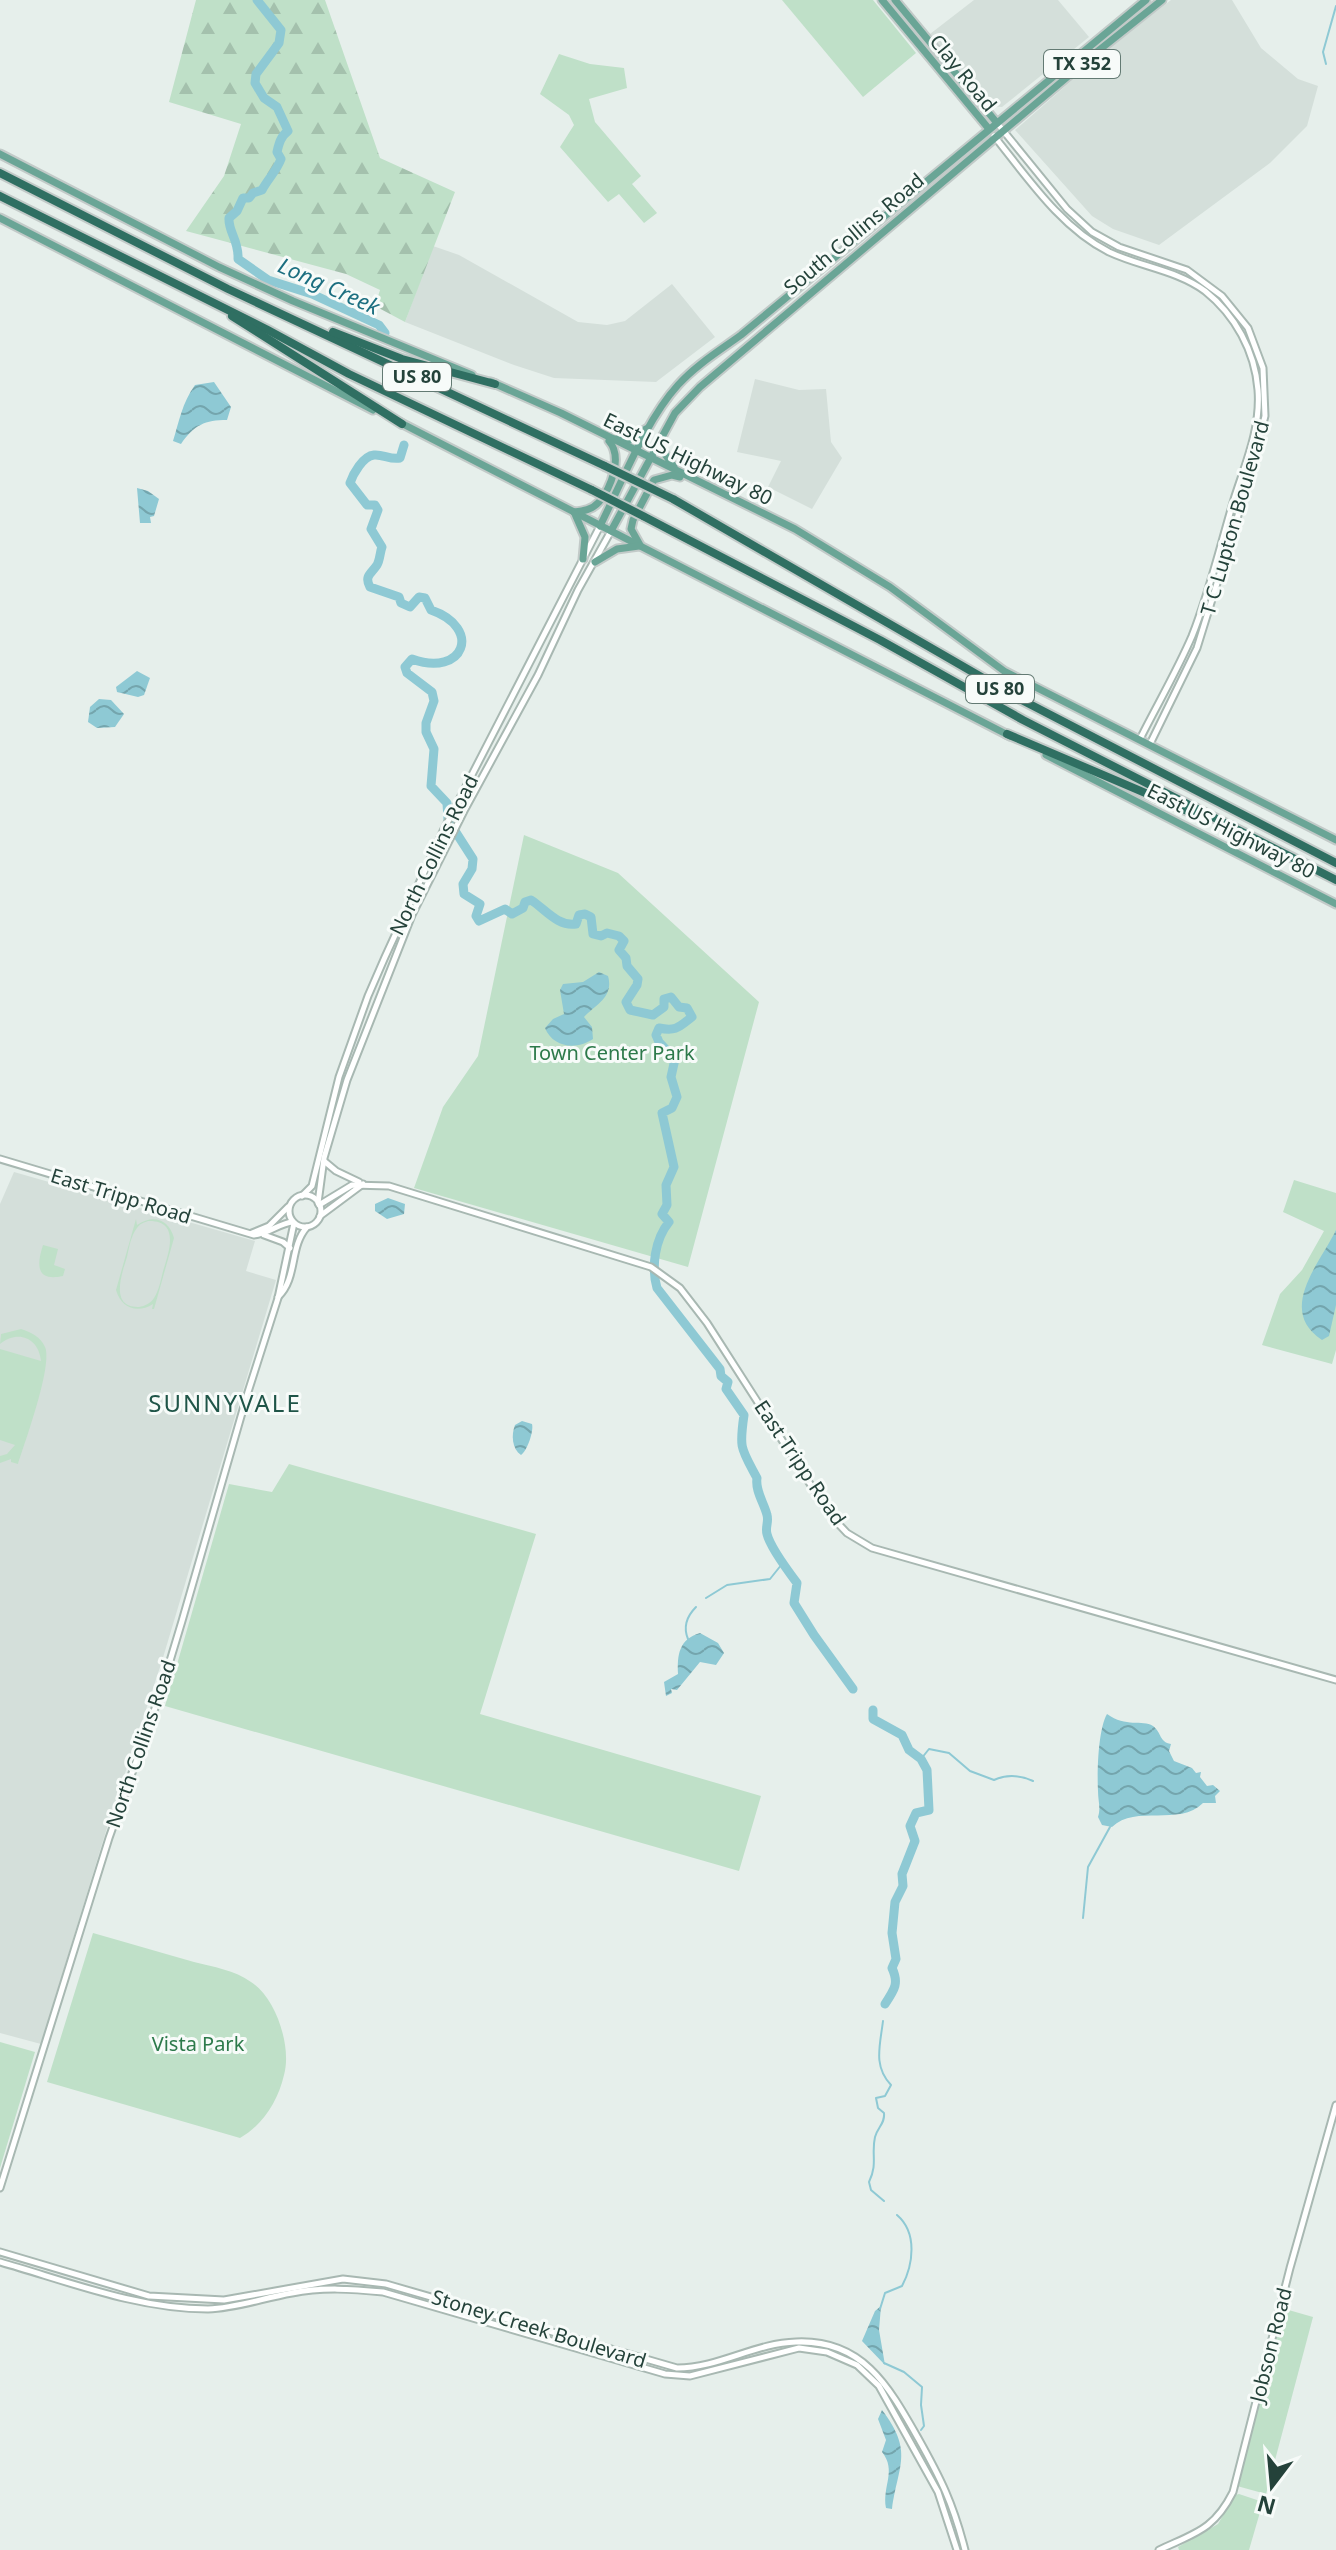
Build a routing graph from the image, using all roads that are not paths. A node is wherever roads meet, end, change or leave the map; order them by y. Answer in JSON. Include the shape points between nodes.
{"nodes":[{"id":1,"x":882,"y":0,"type":"edge"},
{"id":2,"x":895,"y":0,"type":"edge"},
{"id":3,"x":1146,"y":0,"type":"edge"},
{"id":4,"x":1162,"y":0,"type":"edge"},
{"id":5,"x":1092,"y":51,"type":"junction"},
{"id":6,"x":997,"y":123,"type":"junction"},
{"id":7,"x":989,"y":129,"type":"junction"},
{"id":8,"x":1003,"y":131,"type":"junction"},
{"id":9,"x":995,"y":137,"type":"junction"},
{"id":10,"x":0,"y":154,"type":"edge"},
{"id":11,"x":0,"y":173,"type":"edge"},
{"id":12,"x":0,"y":196,"type":"edge"},
{"id":13,"x":1057,"y":196,"type":"junction"},
{"id":14,"x":1049,"y":202,"type":"junction"},
{"id":15,"x":0,"y":218,"type":"edge"},
{"id":16,"x":1146,"y":256,"type":"junction"},
{"id":17,"x":1144,"y":264,"type":"junction"},
{"id":18,"x":228,"y":289,"type":"junction"},
{"id":19,"x":219,"y":306,"type":"junction"},
{"id":20,"x":1243,"y":320,"type":"junction"},
{"id":21,"x":1236,"y":324,"type":"junction"},
{"id":22,"x":741,"y":335,"type":"junction"},
{"id":23,"x":748,"y":344,"type":"junction"},
{"id":24,"x":495,"y":384,"type":"junction"},
{"id":25,"x":655,"y":418,"type":"junction"},
{"id":26,"x":402,"y":424,"type":"junction"},
{"id":27,"x":605,"y":436,"type":"junction"},
{"id":28,"x":662,"y":438,"type":"junction"},
{"id":29,"x":637,"y":453,"type":"junction"},
{"id":30,"x":650,"y":460,"type":"junction"},
{"id":31,"x":691,"y":479,"type":"junction"},
{"id":32,"x":574,"y":512,"type":"junction"},
{"id":33,"x":600,"y":526,"type":"junction"},
{"id":34,"x":611,"y":531,"type":"junction"},
{"id":35,"x":642,"y":547,"type":"junction"},
{"id":36,"x":583,"y":559,"type":"junction"},
{"id":37,"x":595,"y":562,"type":"junction"},
{"id":38,"x":507,"y":710,"type":"junction"},
{"id":39,"x":516,"y":715,"type":"junction"},
{"id":40,"x":1007,"y":734,"type":"junction"},
{"id":41,"x":1140,"y":739,"type":"junction"},
{"id":42,"x":1150,"y":744,"type":"junction"},
{"id":43,"x":1336,"y":840,"type":"edge"},
{"id":44,"x":433,"y":853,"type":"junction"},
{"id":45,"x":440,"y":857,"type":"junction"},
{"id":46,"x":1336,"y":863,"type":"edge"},
{"id":47,"x":1306,"y":864,"type":"junction"},
{"id":48,"x":1336,"y":880,"type":"edge"},
{"id":49,"x":1336,"y":904,"type":"edge"},
{"id":50,"x":385,"y":957,"type":"junction"},
{"id":51,"x":393,"y":961,"type":"junction"},
{"id":52,"x":345,"y":1063,"type":"junction"},
{"id":53,"x":352,"y":1066,"type":"junction"},
{"id":54,"x":333,"y":1111,"type":"junction"},
{"id":55,"x":0,"y":1159,"type":"edge"},
{"id":56,"x":324,"y":1161,"type":"junction"},
{"id":57,"x":364,"y":1184,"type":"junction"},
{"id":58,"x":302,"y":1196,"type":"junction"},
{"id":59,"x":290,"y":1204,"type":"junction"},
{"id":60,"x":319,"y":1204,"type":"junction"},
{"id":61,"x":320,"y":1216,"type":"junction"},
{"id":62,"x":293,"y":1222,"type":"junction"},
{"id":63,"x":307,"y":1227,"type":"junction"},
{"id":64,"x":243,"y":1233,"type":"junction"},
{"id":65,"x":263,"y":1235,"type":"junction"},
{"id":66,"x":290,"y":1249,"type":"junction"},
{"id":67,"x":278,"y":1298,"type":"junction"},
{"id":68,"x":1336,"y":1680,"type":"edge"},
{"id":69,"x":1336,"y":2105,"type":"edge"},
{"id":70,"x":0,"y":2188,"type":"edge"},
{"id":71,"x":0,"y":2252,"type":"edge"},
{"id":72,"x":0,"y":2262,"type":"edge"},
{"id":73,"x":957,"y":2550,"type":"edge"},
{"id":74,"x":965,"y":2550,"type":"edge"},
{"id":75,"x":1159,"y":2550,"type":"edge"}],
"edges":[{"from":1,"to":7,"type":"main road","name":"Clay Road"},
{"from":2,"to":6,"type":"main road","name":"Clay Road"},
{"from":3,"to":5,"type":"main road","name":"South Collins Road","number":"TX 352"},
{"from":4,"to":5,"type":"main road","name":"South Collins Road","number":"TX 352"},
{"from":5,"to":6,"type":"main road","name":"South Collins Road","number":"TX 352"},
{"from":5,"to":8,"type":"main road","name":"South Collins Road","number":"TX 352"},
{"from":6,"to":7,"type":"main road","name":"South Collins Road","number":"TX 352"},
{"from":6,"to":8,"type":"street","name":"T C Lupton Boulevard"},
{"from":7,"to":9,"type":"street","name":"T C Lupton Boulevard"},
{"from":7,"to":22,"type":"main road","name":"South Collins Road","number":"TX 352"},
{"from":8,"to":9,"type":"main road","name":"South Collins Road","number":"TX 352"},
{"from":8,"to":13,"type":"street","name":"T C Lupton Boulevard"},
{"from":9,"to":14,"type":"street","name":"T C Lupton Boulevard"},
{"from":9,"to":23,"type":"main road","name":"South Collins Road","number":"TX 352"},
{"from":10,"to":24,"type":"main road","name":"East US Highway 80","via":[[219,267]]},
{"from":11,"to":18,"type":"highway","number":"US 80"},
{"from":12,"to":19,"type":"highway","number":"US 80"},
{"from":13,"to":14,"type":"street"},
{"from":13,"to":16,"type":"street","name":"T C Lupton Boulevard","via":[[1097,235]]},
{"from":14,"to":17,"type":"street","name":"T C Lupton Boulevard","via":[[1091,241]]},
{"from":15,"to":26,"type":"main road","name":"East US Highway 80"},
{"from":16,"to":17,"type":"street"},
{"from":16,"to":20,"type":"street","name":"T C Lupton Boulevard","via":[[1199,277]]},
{"from":17,"to":21,"type":"street","name":"T C Lupton Boulevard","via":[[1196,285]]},
{"from":18,"to":24,"type":"highway","via":[[402,359]]},
{"from":18,"to":46,"type":"highway","number":"US 80","bridge":true,"via":[[673,499],[1006,692]]},
{"from":19,"to":26,"type":"highway"},
{"from":19,"to":47,"type":"highway","number":"US 80","bridge":true,"via":[[643,516],[1023,720]]},
{"from":20,"to":21,"type":"street"},
{"from":20,"to":42,"type":"street","name":"T C Lupton Boulevard","via":[[1263,368],[1264,425],[1201,638]]},
{"from":21,"to":41,"type":"street","name":"T C Lupton Boulevard","via":[[1257,380],[1255,432],[1194,630]]},
{"from":22,"to":23,"type":"main road"},
{"from":22,"to":25,"type":"main road","name":"South Collins Road","number":"TX 352","via":[[695,369]]},
{"from":23,"to":28,"type":"main road","name":"South Collins Road","number":"TX 352","via":[[675,413]]},
{"from":24,"to":27,"type":"main road","name":"East US Highway 80"},
{"from":25,"to":27,"type":"main road","via":[[630,440]]},
{"from":25,"to":29,"type":"main road","name":"South Collins Road","number":"TX 352"},
{"from":26,"to":32,"type":"main road","name":"East US Highway 80"},
{"from":27,"to":29,"type":"main road","name":"East US Highway 80"},
{"from":27,"to":32,"type":"main road","via":[[614,447],[616,468],[599,502]]},
{"from":28,"to":30,"type":"main road","name":"South Collins Road","number":"TX 352"},
{"from":28,"to":31,"type":"main road","via":[[670,464]]},
{"from":29,"to":30,"type":"main road","name":"East US Highway 80"},
{"from":29,"to":33,"type":"main road","name":"South Collins Road","number":"TX 352"},
{"from":30,"to":31,"type":"main road","name":"East US Highway 80"},
{"from":30,"to":34,"type":"main road","name":"South Collins Road","number":"TX 352"},
{"from":31,"to":35,"type":"main road","via":[[672,475],[654,480],[631,529]]},
{"from":31,"to":41,"type":"main road","name":"East US Highway 80","via":[[795,529],[869,574],[1004,671]]},
{"from":32,"to":33,"type":"main road","name":"East US Highway 80"},
{"from":32,"to":36,"type":"main road","via":[[585,537]]},
{"from":33,"to":34,"type":"main road","name":"East US Highway 80"},
{"from":33,"to":36,"type":"street","name":"North Collins Road"},
{"from":34,"to":35,"type":"main road","name":"East US Highway 80"},
{"from":34,"to":37,"type":"street","name":"North Collins Road"},
{"from":35,"to":37,"type":"main road","via":[[617,549]]},
{"from":35,"to":40,"type":"main road","name":"East US Highway 80"},
{"from":36,"to":38,"type":"street","name":"North Collins Road"},
{"from":37,"to":39,"type":"street","name":"North Collins Road"},
{"from":38,"to":39,"type":"street"},
{"from":38,"to":44,"type":"street","name":"North Collins Road"},
{"from":39,"to":45,"type":"street","name":"North Collins Road"},
{"from":40,"to":47,"type":"highway"},
{"from":40,"to":49,"type":"main road","name":"East US Highway 80"},
{"from":41,"to":42,"type":"main road","name":"East US Highway 80"},
{"from":42,"to":43,"type":"main road","name":"East US Highway 80"},
{"from":44,"to":45,"type":"street"},
{"from":44,"to":50,"type":"street","name":"North Collins Road"},
{"from":45,"to":51,"type":"street","name":"North Collins Road"},
{"from":47,"to":48,"type":"highway","number":"US 80"},
{"from":50,"to":51,"type":"street"},
{"from":50,"to":52,"type":"street","name":"North Collins Road"},
{"from":51,"to":53,"type":"street","name":"North Collins Road"},
{"from":52,"to":53,"type":"street"},
{"from":52,"to":54,"type":"street","name":"North Collins Road"},
{"from":53,"to":54,"type":"street","name":"North Collins Road"},
{"from":54,"to":56,"type":"street","name":"North Collins Road"},
{"from":54,"to":58,"type":"street","name":"North Collins Road","via":[[313,1182]]},
{"from":55,"to":64,"type":"street","name":"East Tripp Road"},
{"from":56,"to":57,"type":"street","name":"East Tripp Road"},
{"from":56,"to":60,"type":"street","name":"North Collins Road"},
{"from":57,"to":60,"type":"street","via":[[346,1187]]},
{"from":57,"to":61,"type":"street"},
{"from":57,"to":68,"type":"street","name":"East Tripp Road","via":[[389,1186],[665,1275],[707,1323],[830,1515],[872,1548]]},
{"from":58,"to":59,"type":"street"},
{"from":58,"to":60,"type":"street"},
{"from":59,"to":62,"type":"street"},
{"from":59,"to":64,"type":"street","via":[[269,1226]]},
{"from":60,"to":61,"type":"street"},
{"from":61,"to":63,"type":"street"},
{"from":62,"to":63,"type":"street"},
{"from":62,"to":65,"type":"street","name":"East Tripp Road"},
{"from":62,"to":66,"type":"street","name":"North Collins Road"},
{"from":63,"to":67,"type":"street","name":"North Collins Road","via":[[298,1242],[288,1287]]},
{"from":64,"to":65,"type":"street","name":"East Tripp Road"},
{"from":65,"to":66,"type":"street"},
{"from":66,"to":67,"type":"street","name":"North Collins Road"},
{"from":67,"to":70,"type":"street","name":"North Collins Road","via":[[164,1680]]},
{"from":69,"to":75,"type":"street","name":"Jobson Road","via":[[1233,2492],[1211,2525]]},
{"from":71,"to":74,"type":"street","name":"Stoney Creek Boulevard","via":[[169,2299],[224,2300],[343,2279],[386,2284],[677,2368],[710,2366],[788,2342],[837,2348],[868,2365],[892,2392],[948,2493]]},
{"from":72,"to":73,"type":"street","name":"Stoney Creek Boulevard","via":[[165,2307],[211,2309],[341,2288],[383,2292],[665,2374],[690,2376],[799,2348],[827,2352],[857,2365],[879,2386],[938,2492]]}]}
